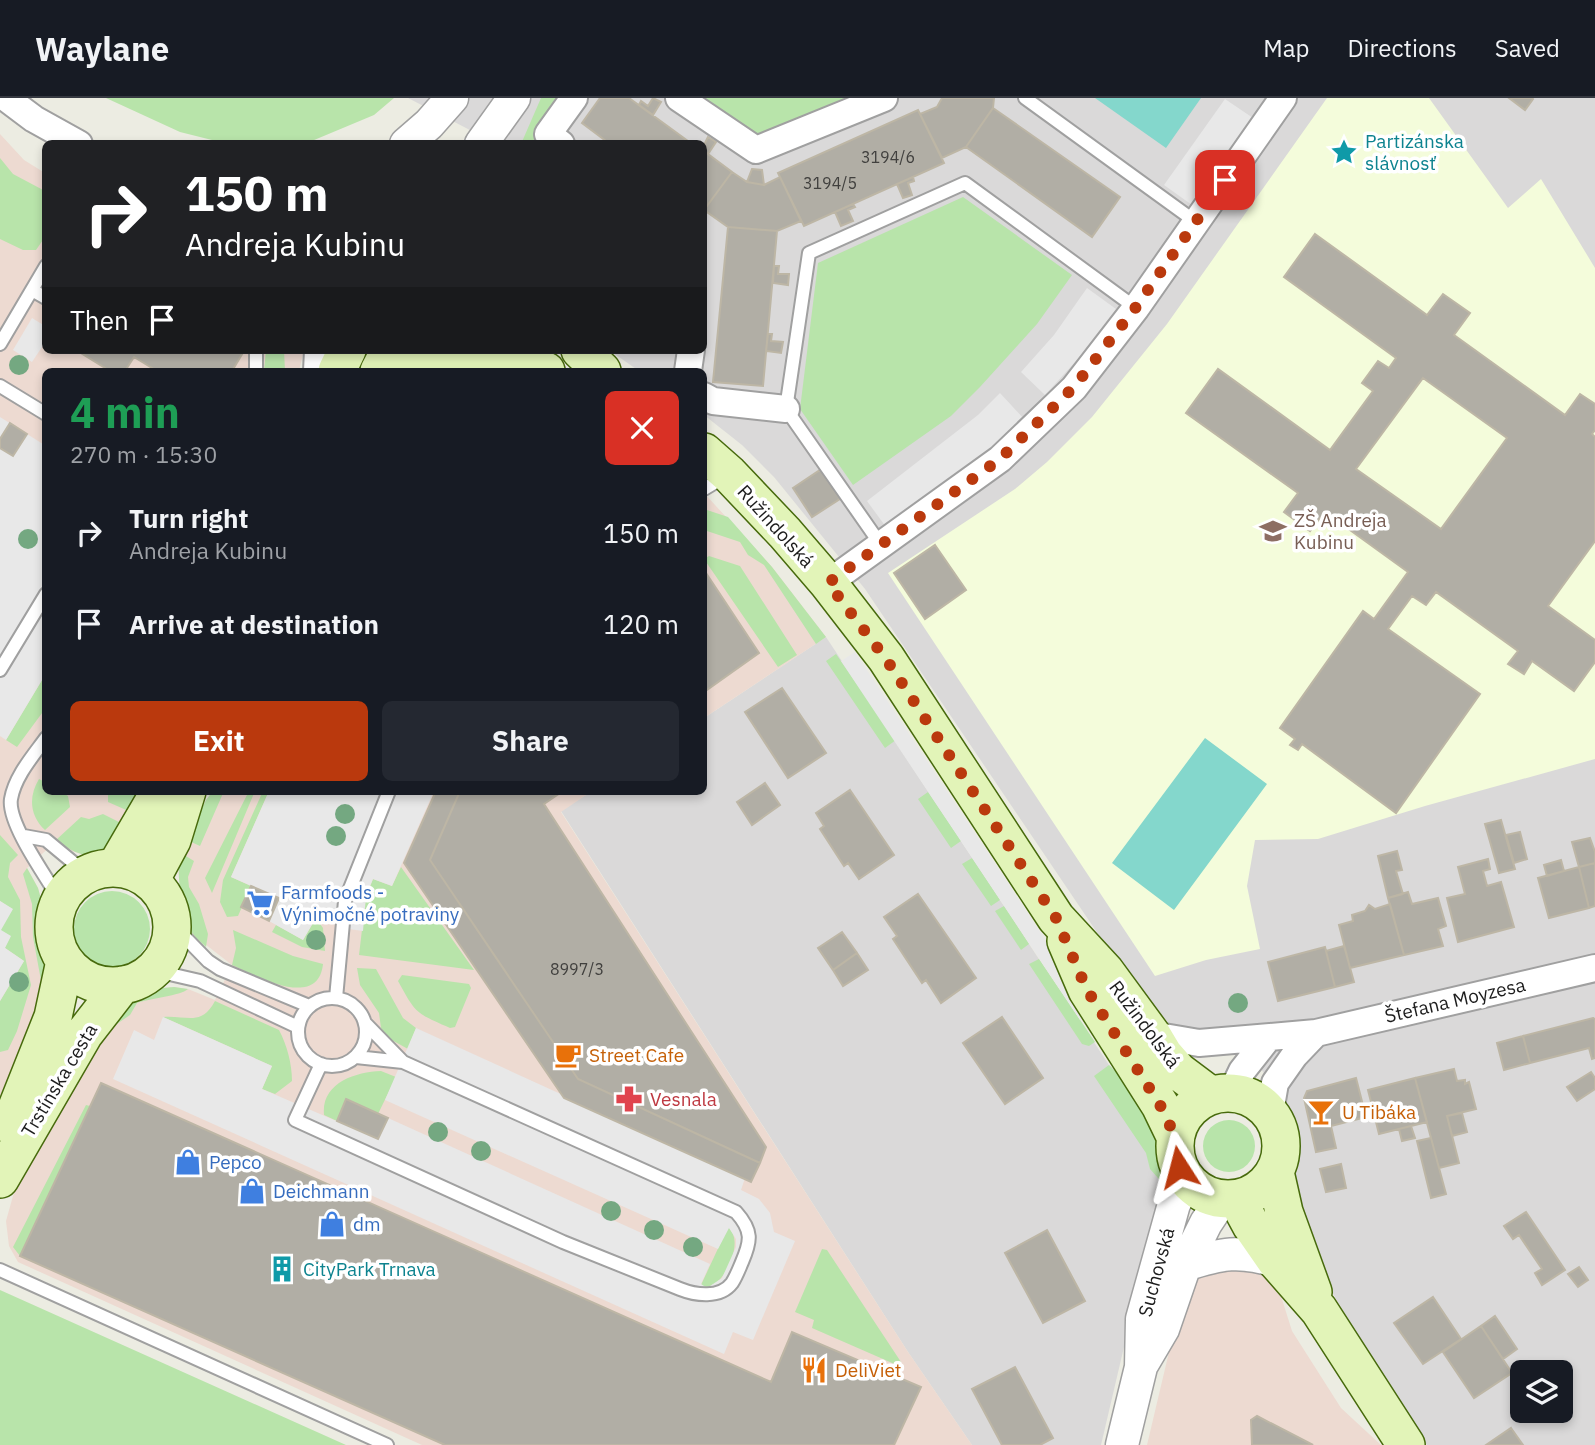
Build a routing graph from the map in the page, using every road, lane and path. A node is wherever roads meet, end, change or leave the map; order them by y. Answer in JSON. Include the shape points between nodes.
{"nodes":[{"id":1,"x":6,"y":98,"type":"edge"},
{"id":2,"x":452,"y":98,"type":"edge"},
{"id":3,"x":463,"y":98,"type":"edge"},
{"id":4,"x":574,"y":98,"type":"edge"},
{"id":5,"x":680,"y":98,"type":"edge"},
{"id":6,"x":884,"y":98,"type":"edge"},
{"id":7,"x":1025,"y":98,"type":"edge"},
{"id":8,"x":1283,"y":98,"type":"edge"},
{"id":9,"x":514,"y":99,"type":"edge"},
{"id":10,"x":71,"y":140,"type":"edge"},
{"id":11,"x":411,"y":140,"type":"edge"},
{"id":12,"x":441,"y":140,"type":"edge"},
{"id":13,"x":484,"y":140,"type":"edge"},
{"id":14,"x":503,"y":140,"type":"edge"},
{"id":15,"x":556,"y":140,"type":"edge"},
{"id":16,"x":1196,"y":222,"type":"junction"},
{"id":17,"x":42,"y":273,"type":"edge"},
{"id":18,"x":32,"y":290,"type":"junction"},
{"id":19,"x":42,"y":296,"type":"edge"},
{"id":20,"x":1136,"y":307,"type":"junction"},
{"id":21,"x":0,"y":344,"type":"edge"},
{"id":22,"x":521,"y":354,"type":"edge"},
{"id":23,"x":584,"y":354,"type":"edge"},
{"id":24,"x":420,"y":368,"type":"edge"},
{"id":25,"x":530,"y":368,"type":"edge"},
{"id":26,"x":542,"y":368,"type":"edge"},
{"id":27,"x":599,"y":368,"type":"edge"},
{"id":28,"x":0,"y":386,"type":"edge"},
{"id":29,"x":707,"y":398,"type":"edge"},
{"id":30,"x":786,"y":409,"type":"junction"},
{"id":31,"x":42,"y":412,"type":"edge"},
{"id":32,"x":712,"y":472,"type":"edge"},
{"id":33,"x":881,"y":545,"type":"junction"},
{"id":34,"x":828,"y":583,"type":"junction"},
{"id":35,"x":42,"y":600,"type":"edge"},
{"id":36,"x":2,"y":661,"type":"edge"},
{"id":37,"x":42,"y":744,"type":"edge"},
{"id":38,"x":157,"y":795,"type":"edge"},
{"id":39,"x":186,"y":795,"type":"edge"},
{"id":40,"x":387,"y":795,"type":"edge"},
{"id":41,"x":24,"y":836,"type":"junction"},
{"id":42,"x":101,"y":871,"type":"junction"},
{"id":43,"x":150,"y":881,"type":"junction"},
{"id":44,"x":60,"y":900,"type":"junction"},
{"id":45,"x":1056,"y":918,"type":"junction"},
{"id":46,"x":171,"y":923,"type":"junction"},
{"id":47,"x":65,"y":961,"type":"junction"},
{"id":48,"x":1595,"y":968,"type":"edge"},
{"id":49,"x":137,"y":978,"type":"junction"},
{"id":50,"x":336,"y":998,"type":"junction"},
{"id":51,"x":309,"y":1006,"type":"junction"},
{"id":52,"x":366,"y":1024,"type":"junction"},
{"id":53,"x":298,"y":1027,"type":"junction"},
{"id":54,"x":1316,"y":1033,"type":"junction"},
{"id":55,"x":1153,"y":1035,"type":"junction"},
{"id":56,"x":1268,"y":1038,"type":"junction"},
{"id":57,"x":356,"y":1057,"type":"junction"},
{"id":58,"x":402,"y":1062,"type":"junction"},
{"id":59,"x":321,"y":1064,"type":"junction"},
{"id":60,"x":1221,"y":1094,"type":"junction"},
{"id":61,"x":1270,"y":1112,"type":"junction"},
{"id":62,"x":1175,"y":1136,"type":"junction"},
{"id":63,"x":0,"y":1152,"type":"edge"},
{"id":64,"x":1275,"y":1171,"type":"junction"},
{"id":65,"x":0,"y":1179,"type":"edge"},
{"id":66,"x":1187,"y":1180,"type":"junction"},
{"id":67,"x":1230,"y":1199,"type":"junction"},
{"id":68,"x":1276,"y":1261,"type":"junction"},
{"id":69,"x":1185,"y":1265,"type":"junction"},
{"id":70,"x":0,"y":1270,"type":"edge"},
{"id":71,"x":1319,"y":1310,"type":"junction"},
{"id":72,"x":1141,"y":1367,"type":"junction"},
{"id":73,"x":387,"y":1445,"type":"edge"},
{"id":74,"x":1122,"y":1445,"type":"edge"},
{"id":75,"x":1406,"y":1445,"type":"edge"}],
"edges":[{"from":1,"to":10,"type":"street"},
{"from":2,"to":11,"type":"street"},
{"from":3,"to":12,"type":"street"},
{"from":4,"to":15,"type":"street","via":[[548,134]]},
{"from":5,"to":6,"type":"street","via":[[756,150]]},
{"from":7,"to":16,"type":"lane"},
{"from":8,"to":16,"type":"street"},
{"from":9,"to":13,"type":"street"},
{"from":9,"to":14,"type":"street"},
{"from":16,"to":20,"type":"street"},
{"from":17,"to":18,"type":"lane"},
{"from":18,"to":19,"type":"lane"},
{"from":18,"to":21,"type":"lane"},
{"from":20,"to":30,"type":"lane","via":[[965,183],[809,253]]},
{"from":20,"to":33,"type":"street","via":[[1074,387],[1000,459]]},
{"from":22,"to":26,"type":"main road"},
{"from":23,"to":27,"type":"main road"},
{"from":24,"to":25,"type":"main road","via":[[438,359],[461,356]]},
{"from":28,"to":31,"type":"lane"},
{"from":29,"to":30,"type":"street"},
{"from":30,"to":33,"type":"lane"},
{"from":32,"to":34,"type":"main road","name":"Ružindolská","via":[[785,533]]},
{"from":33,"to":34,"type":"street"},
{"from":34,"to":45,"type":"main road","name":"Ružindolská","via":[[886,659]]},
{"from":35,"to":36,"type":"lane"},
{"from":37,"to":41,"type":"lane","via":[[21,774],[11,799],[11,812]]},
{"from":38,"to":42,"type":"main road"},
{"from":39,"to":43,"type":"main road","via":[[172,840]]},
{"from":40,"to":50,"type":"lane","via":[[345,901]]},
{"from":41,"to":42,"type":"lane","via":[[46,840]]},
{"from":41,"to":44,"type":"lane"},
{"from":42,"to":43,"type":"main road","via":[[128,870]]},
{"from":42,"to":44,"type":"main road","via":[[76,880]]},
{"from":43,"to":46,"type":"main road","via":[[168,907]]},
{"from":44,"to":47,"type":"main road","name":"Trstínska cesta","via":[[55,937]]},
{"from":45,"to":55,"type":"main road","name":"Ružindolská","via":[[1105,971]]},
{"from":45,"to":62,"type":"main road","name":"Ružindolská","via":[[1087,990]]},
{"from":46,"to":49,"type":"main road","name":"Trstínska cesta","via":[[167,948]]},
{"from":46,"to":51,"type":"lane","via":[[220,969]]},
{"from":47,"to":49,"type":"main road","via":[[76,973],[106,985]]},
{"from":47,"to":63,"type":"main road","name":"Trstínska cesta","via":[[53,1017],[15,1099]]},
{"from":48,"to":54,"type":"street","name":"Štefana Moyzesa"},
{"from":49,"to":53,"type":"lane","via":[[200,981]]},
{"from":49,"to":65,"type":"main road","name":"Trstínska cesta","via":[[85,1034]]},
{"from":50,"to":51,"type":"lane"},
{"from":50,"to":52,"type":"lane","via":[[355,1006]]},
{"from":51,"to":53,"type":"lane"},
{"from":52,"to":57,"type":"lane","via":[[363,1047]]},
{"from":52,"to":58,"type":"lane"},
{"from":53,"to":59,"type":"lane","via":[[303,1049]]},
{"from":54,"to":56,"type":"street","name":"Štefana Moyzesa"},
{"from":54,"to":61,"type":"street","via":[[1275,1083]]},
{"from":55,"to":56,"type":"street","name":"Štefana Moyzesa","via":[[1199,1043]]},
{"from":55,"to":60,"type":"main road","name":"Ružindolská","via":[[1178,1071]]},
{"from":56,"to":60,"type":"street"},
{"from":57,"to":58,"type":"lane"},
{"from":57,"to":59,"type":"lane","via":[[339,1065]]},
{"from":58,"to":59,"type":"lane","via":[[736,1212],[747,1227],[750,1244],[732,1283],[710,1294],[680,1289],[563,1242],[296,1120]]},
{"from":60,"to":61,"type":"main road","via":[[1247,1095]]},
{"from":60,"to":62,"type":"main road","via":[[1187,1111]]},
{"from":61,"to":64,"type":"main road","via":[[1282,1147]]},
{"from":62,"to":66,"type":"main road","via":[[1179,1167]]},
{"from":64,"to":67,"type":"main road","via":[[1259,1189]]},
{"from":64,"to":71,"type":"main road","via":[[1284,1212]]},
{"from":66,"to":67,"type":"main road","via":[[1209,1196]]},
{"from":66,"to":72,"type":"street","name":"Suchovská","via":[[1174,1204],[1142,1319]]},
{"from":67,"to":68,"type":"main road"},
{"from":67,"to":69,"type":"street","name":"Suchovská","via":[[1206,1223]]},
{"from":68,"to":69,"type":"street","name":"Suchovská","via":[[1230,1253]]},
{"from":68,"to":71,"type":"main road"},
{"from":69,"to":72,"type":"street","name":"Suchovská","via":[[1163,1329]]},
{"from":70,"to":73,"type":"lane"},
{"from":71,"to":75,"type":"main road"},
{"from":72,"to":74,"type":"street","name":"Suchovská"}]}
